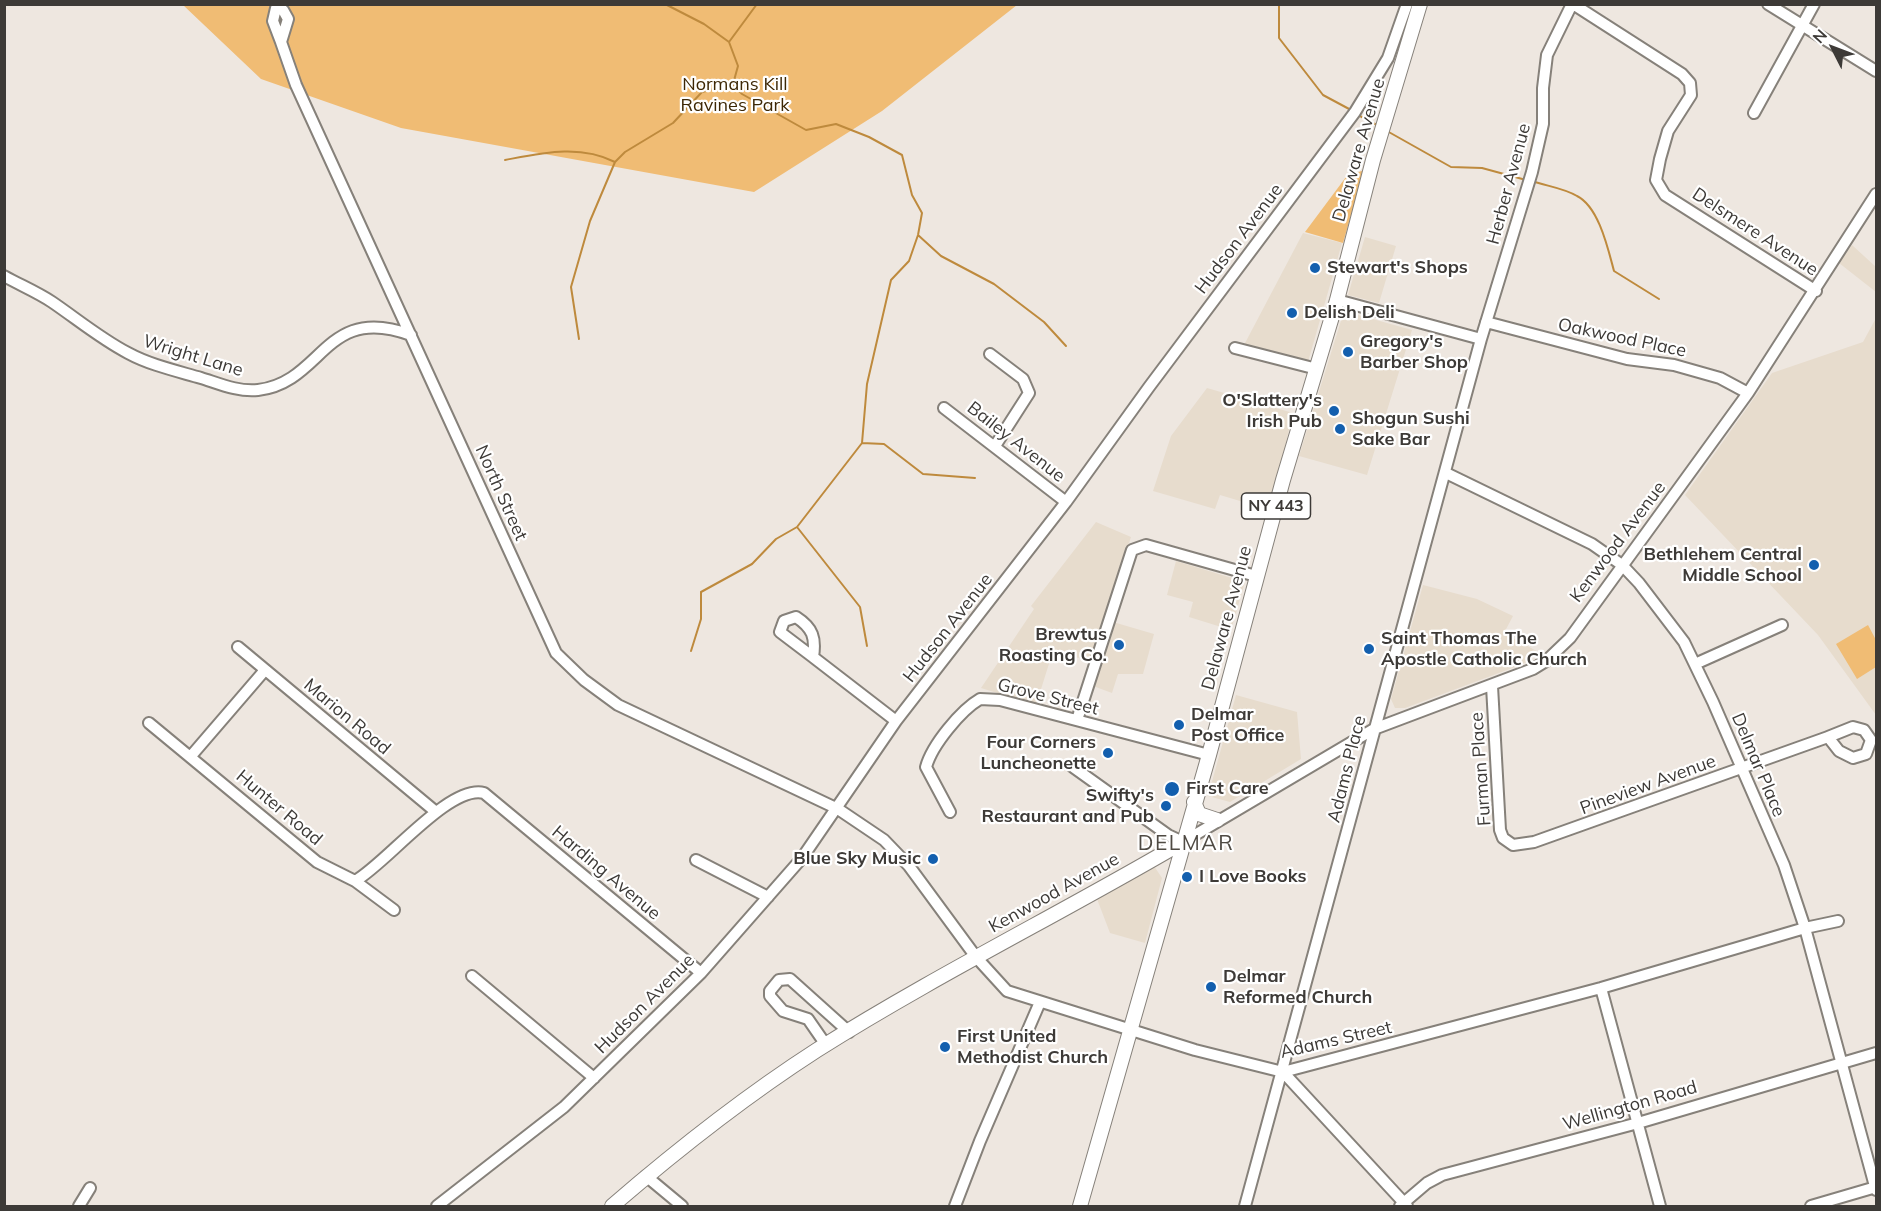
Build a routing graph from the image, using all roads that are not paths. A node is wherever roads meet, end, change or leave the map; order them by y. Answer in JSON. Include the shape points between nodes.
{"nodes":[{"id":1,"x":1407,"y":4,"type":"edge"},
{"id":2,"x":1420,"y":4,"type":"edge"},
{"id":3,"x":1573,"y":4,"type":"edge"},
{"id":4,"x":1768,"y":4,"type":"edge"},
{"id":5,"x":1814,"y":4,"type":"edge"},
{"id":6,"x":1801,"y":25,"type":"junction"},
{"id":7,"x":281,"y":42,"type":"dead end"},
{"id":8,"x":1876,"y":71,"type":"edge"},
{"id":9,"x":1754,"y":113,"type":"dead end"},
{"id":10,"x":1876,"y":194,"type":"edge"},
{"id":11,"x":4,"y":276,"type":"edge"},
{"id":12,"x":1816,"y":291,"type":"junction"},
{"id":13,"x":1337,"y":300,"type":"junction"},
{"id":14,"x":1486,"y":322,"type":"junction"},
{"id":15,"x":411,"y":335,"type":"junction"},
{"id":16,"x":1481,"y":339,"type":"junction"},
{"id":17,"x":1235,"y":348,"type":"dead end"},
{"id":18,"x":990,"y":354,"type":"dead end"},
{"id":19,"x":1317,"y":369,"type":"junction"},
{"id":20,"x":1748,"y":393,"type":"junction"},
{"id":21,"x":944,"y":408,"type":"dead end"},
{"id":22,"x":995,"y":446,"type":"junction"},
{"id":23,"x":1446,"y":473,"type":"junction"},
{"id":24,"x":1066,"y":502,"type":"junction"},
{"id":25,"x":1622,"y":565,"type":"junction"},
{"id":26,"x":1256,"y":576,"type":"junction"},
{"id":27,"x":1782,"y":625,"type":"dead end"},
{"id":28,"x":238,"y":647,"type":"dead end"},
{"id":29,"x":813,"y":657,"type":"dead end"},
{"id":30,"x":1695,"y":664,"type":"junction"},
{"id":31,"x":265,"y":670,"type":"junction"},
{"id":32,"x":1492,"y":686,"type":"junction"},
{"id":33,"x":1077,"y":720,"type":"junction"},
{"id":34,"x":896,"y":721,"type":"junction"},
{"id":35,"x":149,"y":723,"type":"dead end"},
{"id":36,"x":1374,"y":729,"type":"junction"},
{"id":37,"x":1828,"y":737,"type":"dead end"},
{"id":38,"x":1356,"y":740,"type":"junction"},
{"id":39,"x":1209,"y":755,"type":"junction"},
{"id":40,"x":191,"y":756,"type":"junction"},
{"id":41,"x":1367,"y":760,"type":"junction"},
{"id":42,"x":1073,"y":767,"type":"dead end"},
{"id":43,"x":1741,"y":769,"type":"junction"},
{"id":44,"x":1194,"y":802,"type":"junction"},
{"id":45,"x":842,"y":811,"type":"junction"},
{"id":46,"x":436,"y":812,"type":"junction"},
{"id":47,"x":950,"y":812,"type":"dead end"},
{"id":48,"x":1217,"y":820,"type":"junction"},
{"id":49,"x":1183,"y":842,"type":"junction"},
{"id":50,"x":1512,"y":845,"type":"joint"},
{"id":51,"x":696,"y":860,"type":"dead end"},
{"id":52,"x":355,"y":881,"type":"junction"},
{"id":53,"x":768,"y":897,"type":"junction"},
{"id":54,"x":394,"y":910,"type":"dead end"},
{"id":55,"x":1838,"y":921,"type":"dead end"},
{"id":56,"x":1805,"y":928,"type":"junction"},
{"id":57,"x":976,"y":957,"type":"junction"},
{"id":58,"x":701,"y":973,"type":"junction"},
{"id":59,"x":472,"y":975,"type":"dead end"},
{"id":60,"x":1601,"y":988,"type":"junction"},
{"id":61,"x":1040,"y":1002,"type":"junction"},
{"id":62,"x":1130,"y":1029,"type":"junction"},
{"id":63,"x":849,"y":1032,"type":"junction"},
{"id":64,"x":826,"y":1045,"type":"junction"},
{"id":65,"x":1876,"y":1053,"type":"edge"},
{"id":66,"x":1841,"y":1063,"type":"junction"},
{"id":67,"x":1283,"y":1072,"type":"junction"},
{"id":68,"x":594,"y":1078,"type":"junction"},
{"id":69,"x":1638,"y":1123,"type":"junction"},
{"id":70,"x":646,"y":1176,"type":"junction"},
{"id":71,"x":90,"y":1188,"type":"dead end"},
{"id":72,"x":1876,"y":1188,"type":"edge"},
{"id":73,"x":1404,"y":1205,"type":"edge"},
{"id":74,"x":79,"y":1206,"type":"edge"},
{"id":75,"x":437,"y":1206,"type":"edge"},
{"id":76,"x":612,"y":1206,"type":"edge"},
{"id":77,"x":682,"y":1206,"type":"edge"},
{"id":78,"x":955,"y":1206,"type":"edge"},
{"id":79,"x":1080,"y":1206,"type":"edge"},
{"id":80,"x":1245,"y":1206,"type":"edge"},
{"id":81,"x":1660,"y":1206,"type":"edge"},
{"id":82,"x":1811,"y":1206,"type":"edge"}],
"edges":[{"from":1,"to":24,"type":"street","name":"Hudson Avenue","via":[[1389,58],[1365,99]]},
{"from":2,"to":13,"type":"main road","name":"Delaware Avenue","number":"NY 443","via":[[1373,160]]},
{"from":3,"to":12,"type":"street","name":"Delsmere Avenue","via":[[1690,83],[1691,95],[1668,131],[1656,180],[1665,195]]},
{"from":3,"to":14,"type":"street","name":"Herber Avenue","via":[[1547,55],[1540,138]]},
{"from":4,"to":6,"type":"street"},
{"from":5,"to":6,"type":"street"},
{"from":6,"to":8,"type":"street"},
{"from":6,"to":9,"type":"street"},
{"from":7,"to":15,"type":"street","name":"North Street","via":[[296,85]]},
{"from":10,"to":12,"type":"street","name":"Kenwood Avenue"},
{"from":11,"to":15,"type":"street","name":"Wright Lane","via":[[50,300],[128,353],[238,390],[259,390],[278,383],[355,329],[383,327]]},
{"from":12,"to":20,"type":"street","name":"Kenwood Avenue"},
{"from":13,"to":16,"type":"street"},
{"from":13,"to":19,"type":"main road","name":"Delaware Avenue","number":"NY 443"},
{"from":14,"to":16,"type":"street","name":"Herber Avenue"},
{"from":14,"to":20,"type":"street","name":"Oakwood Place","via":[[1627,359],[1674,365],[1720,378]]},
{"from":15,"to":45,"type":"street","name":"North Street","via":[[546,637],[566,665],[618,705]]},
{"from":16,"to":23,"type":"street","name":"Adams Place"},
{"from":17,"to":19,"type":"street"},
{"from":18,"to":22,"type":"street","via":[[1023,379],[1029,393]]},
{"from":19,"to":26,"type":"main road","name":"Delaware Avenue","number":"NY 443"},
{"from":20,"to":25,"type":"street","name":"Kenwood Avenue"},
{"from":21,"to":22,"type":"street","name":"Bailey Avenue"},
{"from":22,"to":24,"type":"street","name":"Bailey Avenue"},
{"from":23,"to":25,"type":"street","name":"Delmar Place","via":[[1592,544]]},
{"from":23,"to":36,"type":"street","name":"Adams Place"},
{"from":24,"to":34,"type":"street","name":"Hudson Avenue"},
{"from":25,"to":30,"type":"street","name":"Delmar Place","via":[[1684,642]]},
{"from":25,"to":32,"type":"street","name":"Kenwood Avenue","via":[[1558,651],[1533,669]]},
{"from":26,"to":33,"type":"street","via":[[1146,545],[1132,550]]},
{"from":26,"to":39,"type":"main road","name":"Delaware Avenue","number":"NY 443"},
{"from":27,"to":30,"type":"street"},
{"from":28,"to":31,"type":"street","name":"Marion Road"},
{"from":29,"to":34,"type":"street"},
{"from":30,"to":43,"type":"street","name":"Delmar Place"},
{"from":31,"to":40,"type":"street"},
{"from":31,"to":46,"type":"street","name":"Marion Road"},
{"from":32,"to":36,"type":"street","name":"Kenwood Avenue"},
{"from":32,"to":50,"type":"street","name":"Furman Place","via":[[1500,830]]},
{"from":33,"to":39,"type":"street","name":"Grove Street"},
{"from":33,"to":47,"type":"street","name":"Grove Street","via":[[988,698],[972,703],[937,744],[926,767]]},
{"from":34,"to":45,"type":"street","name":"Hudson Avenue","via":[[860,771]]},
{"from":35,"to":40,"type":"street","name":"Hunter Road"},
{"from":36,"to":38,"type":"street","name":"Kenwood Avenue"},
{"from":36,"to":41,"type":"street","name":"Adams Place"},
{"from":37,"to":43,"type":"street","name":"Pineview Avenue"},
{"from":38,"to":41,"type":"street"},
{"from":38,"to":48,"type":"street","name":"Kenwood Avenue"},
{"from":39,"to":44,"type":"main road","name":"Delaware Avenue","number":"NY 443"},
{"from":40,"to":52,"type":"street","name":"Hunter Road","via":[[317,862]]},
{"from":41,"to":67,"type":"street","name":"Adams Place"},
{"from":42,"to":49,"type":"street"},
{"from":43,"to":50,"type":"street","name":"Pineview Avenue","via":[[1534,842]]},
{"from":43,"to":56,"type":"street","name":"Delmar Place","via":[[1784,865]]},
{"from":44,"to":48,"type":"main road","via":[[1199,814]]},
{"from":44,"to":49,"type":"main road","name":"Delaware Avenue","number":"NY 443"},
{"from":45,"to":53,"type":"street","name":"Hudson Avenue"},
{"from":45,"to":57,"type":"street","name":"Adams Street","via":[[902,857]]},
{"from":46,"to":52,"type":"street"},
{"from":46,"to":58,"type":"street","name":"Harding Avenue","via":[[471,792],[491,797]]},
{"from":48,"to":49,"type":"street","name":"Kenwood Avenue"},
{"from":49,"to":57,"type":"main road","name":"Kenwood Avenue"},
{"from":49,"to":62,"type":"main road","name":"Delaware Avenue","number":"NY 443"},
{"from":51,"to":53,"type":"street"},
{"from":52,"to":54,"type":"street","name":"Hunter Road"},
{"from":53,"to":58,"type":"street","name":"Hudson Avenue"},
{"from":55,"to":56,"type":"street","name":"Adams Street"},
{"from":56,"to":60,"type":"street","name":"Adams Street"},
{"from":56,"to":66,"type":"street","name":"Delmar Place"},
{"from":57,"to":61,"type":"street","name":"Adams Street","via":[[1007,991]]},
{"from":57,"to":63,"type":"main road","name":"Kenwood Avenue"},
{"from":58,"to":68,"type":"street","name":"Hudson Avenue"},
{"from":59,"to":68,"type":"street"},
{"from":60,"to":67,"type":"street","name":"Adams Street"},
{"from":60,"to":69,"type":"street"},
{"from":61,"to":62,"type":"street","name":"Adams Street"},
{"from":61,"to":78,"type":"street"},
{"from":62,"to":67,"type":"street","name":"Adams Street"},
{"from":62,"to":79,"type":"main road","name":"Delaware Avenue","number":"NY 443"},
{"from":63,"to":64,"type":"main road","name":"Kenwood Avenue"},
{"from":63,"to":64,"type":"street","via":[[790,979],[779,980],[770,996],[783,1011],[808,1019]]},
{"from":64,"to":70,"type":"main road","name":"Kenwood Avenue","via":[[719,1117]]},
{"from":65,"to":66,"type":"street","name":"Wellington Road"},
{"from":66,"to":69,"type":"street","name":"Wellington Road"},
{"from":66,"to":72,"type":"street","name":"Delmar Place"},
{"from":67,"to":73,"type":"street"},
{"from":67,"to":80,"type":"street","name":"Adams Place"},
{"from":68,"to":75,"type":"street","name":"Hudson Avenue","via":[[564,1107]]},
{"from":69,"to":73,"type":"street","name":"Wellington Road","via":[[1442,1175],[1427,1183]]},
{"from":69,"to":81,"type":"street"},
{"from":70,"to":76,"type":"main road","name":"Kenwood Avenue"},
{"from":70,"to":77,"type":"street"},
{"from":71,"to":74,"type":"street"},
{"from":72,"to":82,"type":"street"}]}
